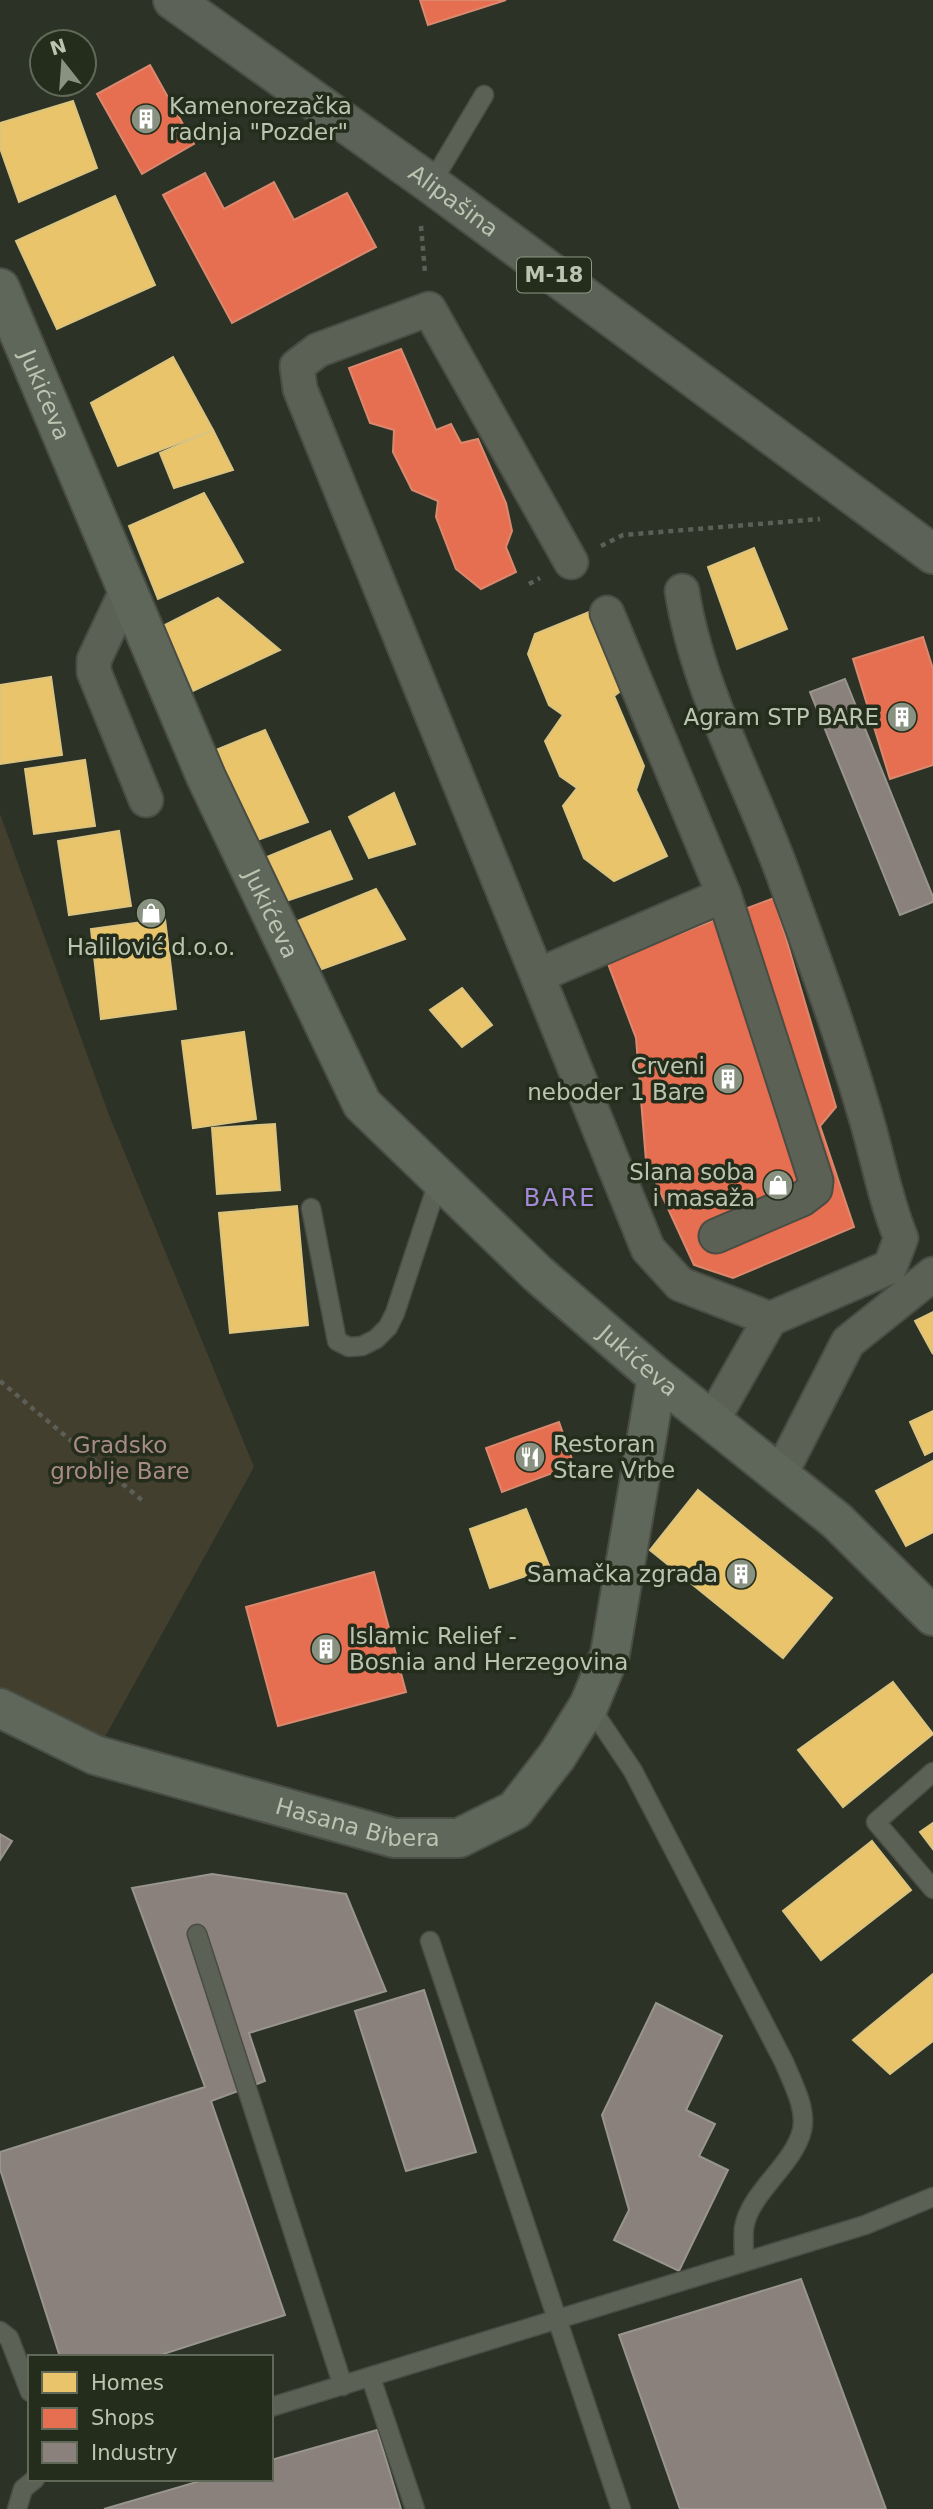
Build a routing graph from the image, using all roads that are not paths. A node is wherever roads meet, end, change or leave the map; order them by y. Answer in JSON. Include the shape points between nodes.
{"nodes":[{"id":1,"x":173,"y":0,"type":"edge"},
{"id":2,"x":484,"y":95,"type":"dead end"},
{"id":3,"x":423,"y":178,"type":"junction"},
{"id":4,"x":0,"y":288,"type":"edge"},
{"id":5,"x":933,"y":554,"type":"edge"},
{"id":6,"x":571,"y":562,"type":"road end"},
{"id":7,"x":127,"y":590,"type":"junction"},
{"id":8,"x":682,"y":591,"type":"dead end"},
{"id":9,"x":607,"y":613,"type":"dead end"},
{"id":10,"x":146,"y":800,"type":"dead end"},
{"id":11,"x":724,"y":895,"type":"junction"},
{"id":12,"x":539,"y":975,"type":"junction"},
{"id":13,"x":439,"y":1179,"type":"junction"},
{"id":14,"x":311,"y":1208,"type":"dead end"},
{"id":15,"x":716,"y":1236,"type":"dead end"},
{"id":16,"x":933,"y":1274,"type":"edge"},
{"id":17,"x":770,"y":1319,"type":"junction"},
{"id":18,"x":656,"y":1377,"type":"junction"},
{"id":19,"x":712,"y":1421,"type":"junction"},
{"id":20,"x":780,"y":1473,"type":"junction"},
{"id":21,"x":933,"y":1616,"type":"edge"},
{"id":22,"x":589,"y":1705,"type":"junction"},
{"id":23,"x":0,"y":1708,"type":"edge"},
{"id":24,"x":933,"y":1772,"type":"edge"},
{"id":25,"x":933,"y":1889,"type":"edge"},
{"id":26,"x":197,"y":1934,"type":"dead end"},
{"id":27,"x":430,"y":1941,"type":"dead end"},
{"id":28,"x":933,"y":2197,"type":"edge"},
{"id":29,"x":744,"y":2261,"type":"junction"},
{"id":30,"x":558,"y":2319,"type":"junction"},
{"id":31,"x":0,"y":2331,"type":"edge"},
{"id":32,"x":371,"y":2378,"type":"junction"},
{"id":33,"x":343,"y":2386,"type":"junction"},
{"id":34,"x":28,"y":2387,"type":"edge"},
{"id":35,"x":273,"y":2406,"type":"edge"},
{"id":36,"x":33,"y":2481,"type":"edge"},
{"id":37,"x":17,"y":2509,"type":"edge"},
{"id":38,"x":415,"y":2509,"type":"edge"},
{"id":39,"x":621,"y":2509,"type":"edge"}],
"edges":[{"from":1,"to":3,"type":"main road","name":"Alipašina","number":"M-18"},
{"from":2,"to":3,"type":"lane"},
{"from":3,"to":5,"type":"main road","name":"Alipašina","number":"M-18"},
{"from":4,"to":7,"type":"street","name":"Jukićeva"},
{"from":6,"to":12,"type":"street","via":[[429,309],[318,350],[297,366],[300,389]]},
{"from":7,"to":10,"type":"street","via":[[94,660],[94,672]]},
{"from":7,"to":13,"type":"street","name":"Jukićeva","via":[[206,777],[362,1104]]},
{"from":8,"to":17,"type":"street","via":[[701,668],[786,881],[864,1111],[901,1238],[890,1267]]},
{"from":9,"to":11,"type":"street"},
{"from":11,"to":12,"type":"street"},
{"from":11,"to":15,"type":"street","via":[[816,1181],[815,1189],[802,1199]]},
{"from":12,"to":17,"type":"street","via":[[648,1248],[680,1284]]},
{"from":13,"to":14,"type":"lane","via":[[396,1313],[376,1339],[362,1346],[349,1347],[337,1341]]},
{"from":13,"to":18,"type":"street","name":"Jukićeva"},
{"from":16,"to":20,"type":"street","via":[[848,1342]]},
{"from":17,"to":19,"type":"street"},
{"from":18,"to":19,"type":"street","name":"Jukićeva"},
{"from":18,"to":22,"type":"street","name":"Hasana Bibera","via":[[610,1654]]},
{"from":19,"to":20,"type":"street","name":"Jukićeva"},
{"from":20,"to":21,"type":"street","name":"Jukićeva","via":[[837,1521]]},
{"from":22,"to":23,"type":"street","name":"Hasana Bibera","via":[[515,1810],[459,1838],[394,1839],[95,1755]]},
{"from":22,"to":29,"type":"lane","via":[[633,1771],[784,2062],[800,2104],[802,2130],[744,2226]]},
{"from":24,"to":25,"type":"lane","via":[[876,1822]]},
{"from":26,"to":33,"type":"lane"},
{"from":27,"to":30,"type":"lane"},
{"from":28,"to":29,"type":"lane","via":[[865,2225]]},
{"from":29,"to":30,"type":"lane"},
{"from":30,"to":32,"type":"lane"},
{"from":30,"to":39,"type":"lane"},
{"from":31,"to":34,"type":"lane","via":[[9,2338]]},
{"from":32,"to":33,"type":"lane"},
{"from":32,"to":38,"type":"lane"},
{"from":33,"to":35,"type":"lane"},
{"from":36,"to":37,"type":"lane","via":[[23,2489]]}]}
